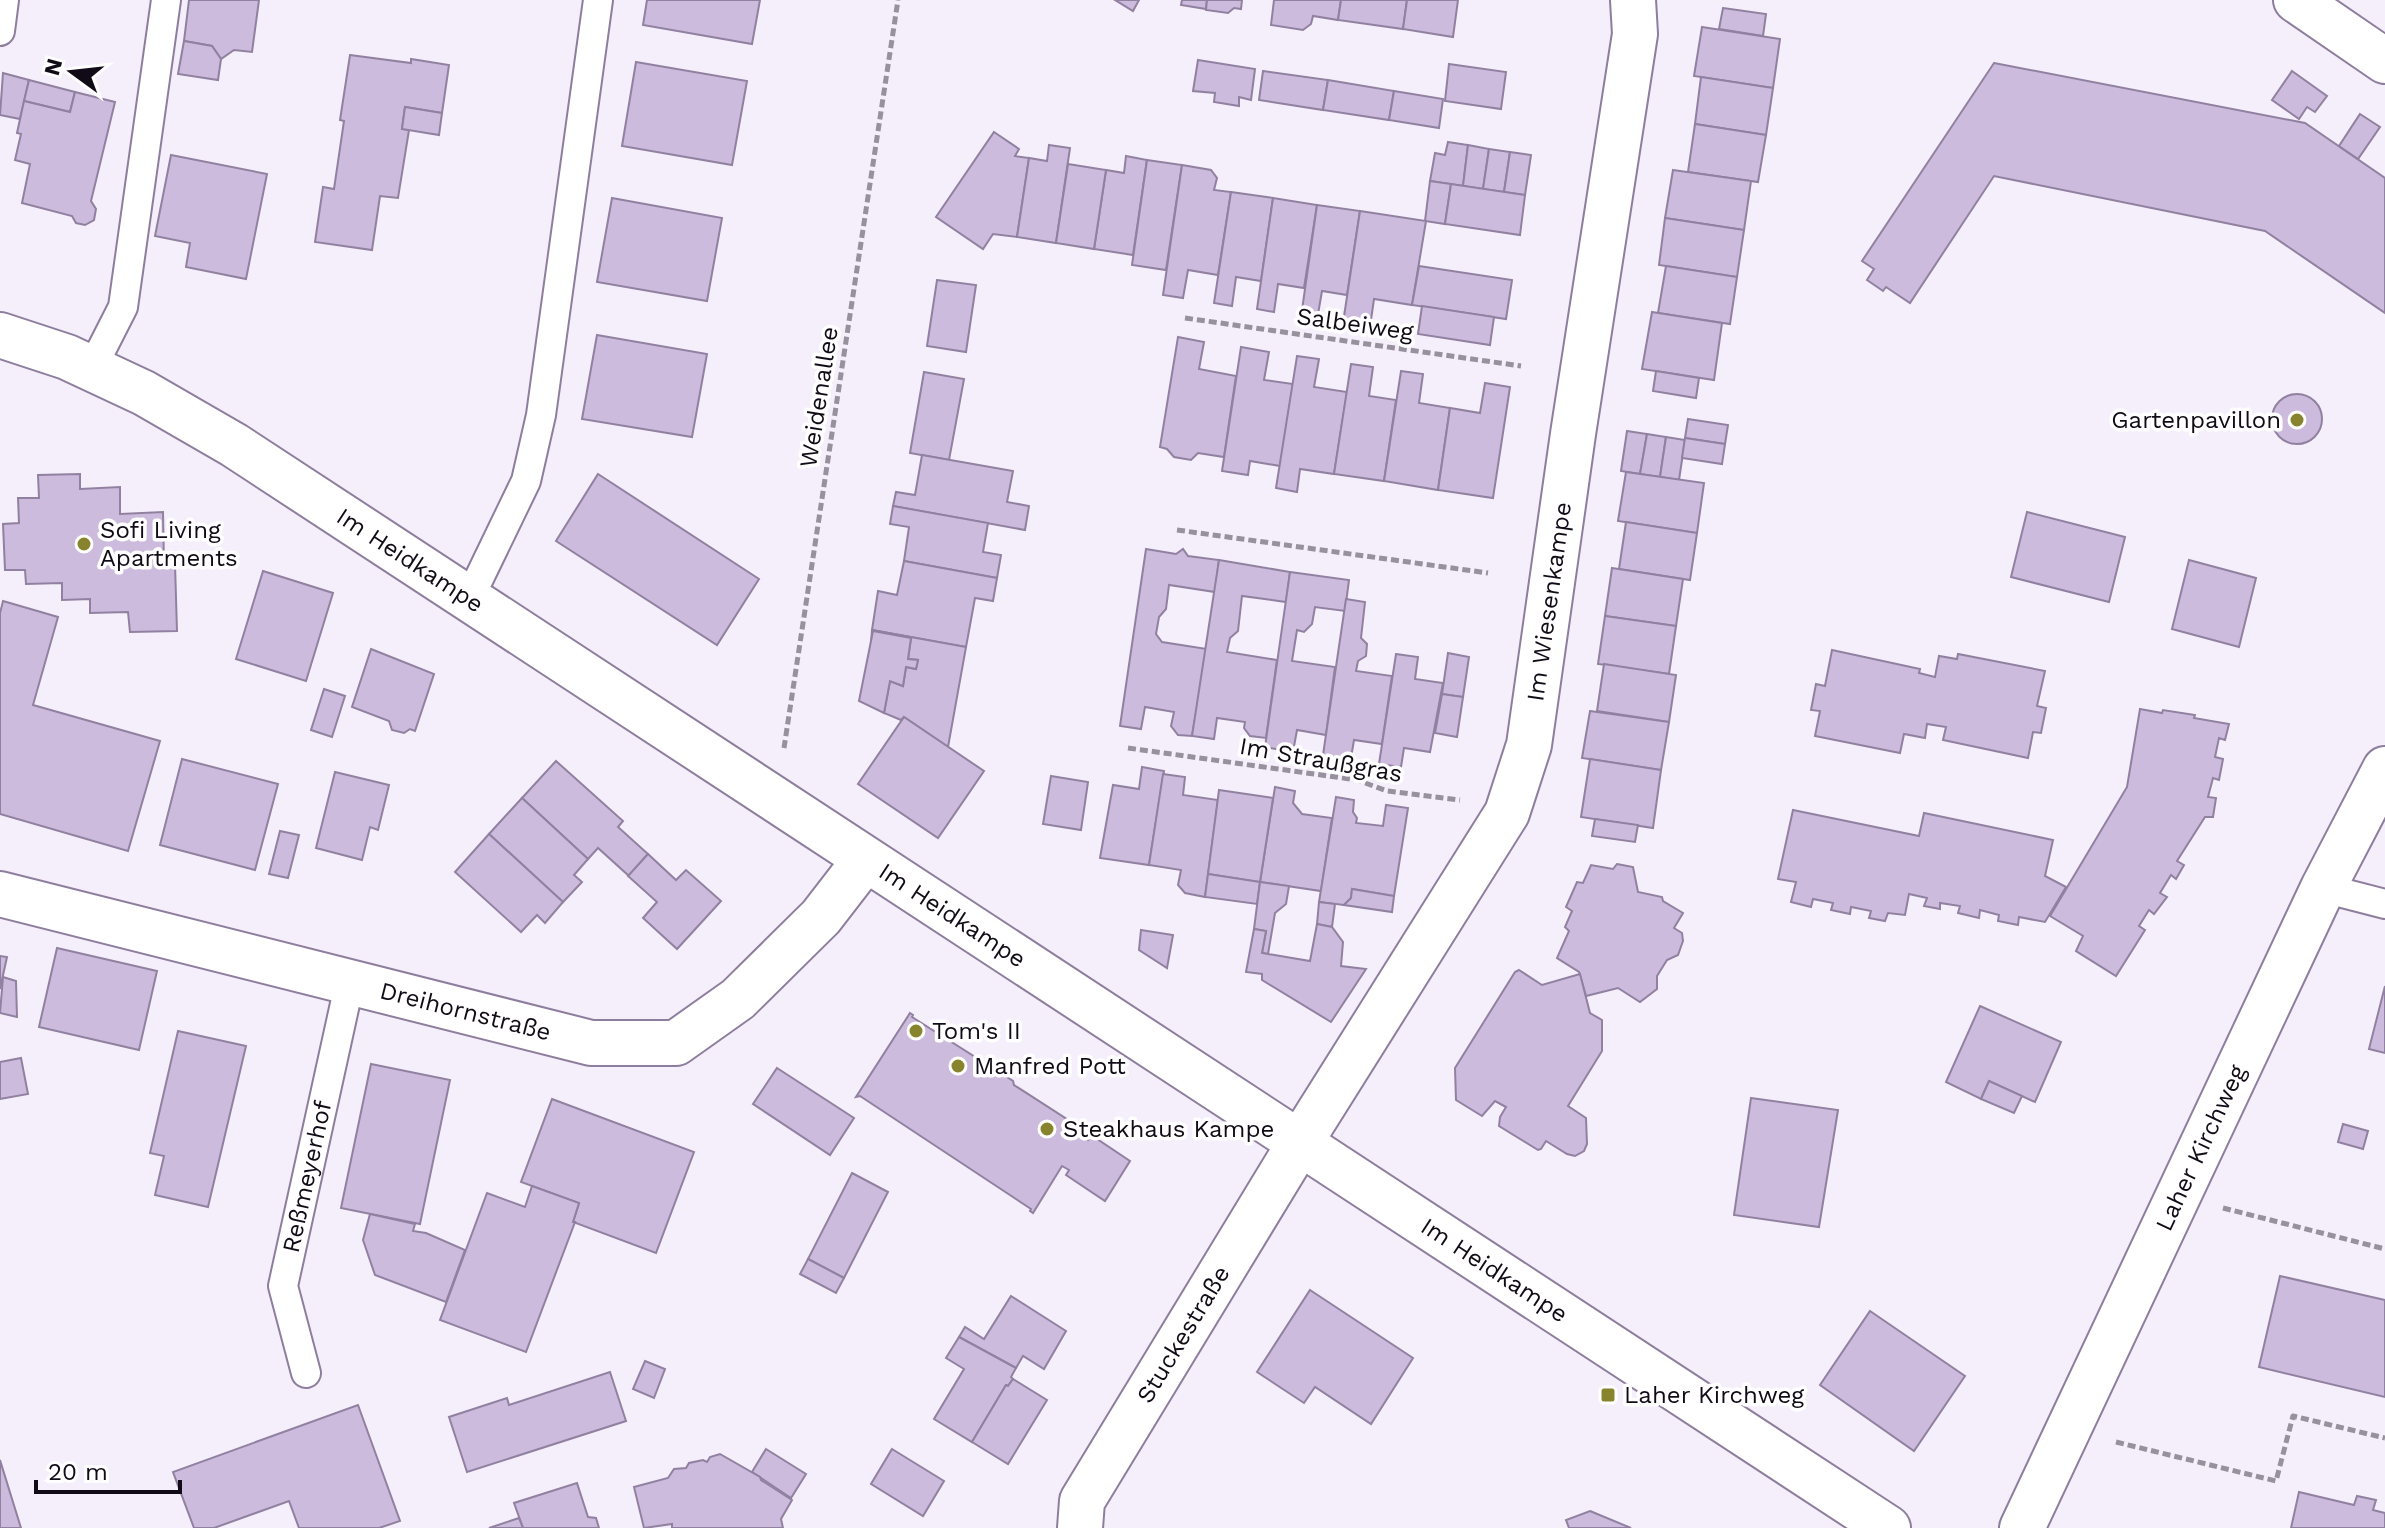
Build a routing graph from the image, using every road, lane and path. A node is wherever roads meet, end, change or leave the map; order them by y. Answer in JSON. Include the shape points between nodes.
{"nodes":[{"id":1,"x":4,"y":0,"type":"edge"},
{"id":2,"x":166,"y":0,"type":"edge"},
{"id":3,"x":598,"y":0,"type":"edge"},
{"id":4,"x":898,"y":0,"type":"edge"},
{"id":5,"x":1633,"y":0,"type":"edge"},
{"id":6,"x":2296,"y":0,"type":"edge"},
{"id":7,"x":0,"y":31,"type":"edge"},
{"id":8,"x":2385,"y":61,"type":"edge"},
{"id":9,"x":1185,"y":318,"type":"dead end"},
{"id":10,"x":0,"y":335,"type":"edge"},
{"id":11,"x":1521,"y":366,"type":"dead end"},
{"id":12,"x":92,"y":368,"type":"junction"},
{"id":13,"x":1177,"y":530,"type":"dead end"},
{"id":14,"x":1488,"y":573,"type":"dead end"},
{"id":15,"x":469,"y":599,"type":"junction"},
{"id":16,"x":1128,"y":748,"type":"dead end"},
{"id":17,"x":2385,"y":769,"type":"edge"},
{"id":18,"x":776,"y":800,"type":"junction"},
{"id":19,"x":1507,"y":813,"type":"junction"},
{"id":20,"x":865,"y":860,"type":"junction"},
{"id":21,"x":2323,"y":888,"type":"junction"},
{"id":22,"x":0,"y":894,"type":"edge"},
{"id":23,"x":2385,"y":904,"type":"edge"},
{"id":24,"x":350,"y":981,"type":"junction"},
{"id":25,"x":1299,"y":1144,"type":"junction"},
{"id":26,"x":2178,"y":1197,"type":"junction"},
{"id":27,"x":2385,"y":1249,"type":"edge"},
{"id":28,"x":306,"y":1373,"type":"dead end"},
{"id":29,"x":2070,"y":1430,"type":"junction"},
{"id":30,"x":2385,"y":1438,"type":"edge"},
{"id":31,"x":1080,"y":1528,"type":"edge"},
{"id":32,"x":1888,"y":1528,"type":"edge"},
{"id":33,"x":2022,"y":1528,"type":"edge"}],
"edges":[{"from":1,"to":7,"type":"lane"},
{"from":2,"to":12,"type":"lane","via":[[123,307]]},
{"from":3,"to":15,"type":"lane","via":[[541,415],[526,481]]},
{"from":4,"to":18,"type":"path","name":"Weidenallee"},
{"from":5,"to":19,"type":"street","name":"Im Wiesenkampe","via":[[1635,34],[1529,745]]},
{"from":6,"to":8,"type":"street"},
{"from":9,"to":11,"type":"path","name":"Salbeiweg"},
{"from":10,"to":12,"type":"street","name":"Im Heidkampe"},
{"from":12,"to":15,"type":"street","name":"Im Heidkampe","via":[[234,445]]},
{"from":13,"to":14,"type":"path"},
{"from":15,"to":18,"type":"street","name":"Im Heidkampe"},
{"from":16,"to":19,"type":"path","name":"Im Straußgras","via":[[1357,780],[1387,791],[1464,801]]},
{"from":17,"to":21,"type":"street","name":"Laher Kirchweg"},
{"from":18,"to":20,"type":"street","name":"Im Heidkampe"},
{"from":19,"to":25,"type":"street","name":"Im Wiesenkampe"},
{"from":20,"to":24,"type":"street","name":"Dreihornstraße","via":[[821,917],[738,999],[676,1043],[591,1043]]},
{"from":20,"to":25,"type":"street","name":"Im Heidkampe"},
{"from":21,"to":23,"type":"lane"},
{"from":21,"to":26,"type":"street","name":"Laher Kirchweg"},
{"from":22,"to":24,"type":"street","name":"Dreihornstraße"},
{"from":24,"to":28,"type":"lane","name":"Reßmeyerhof","via":[[283,1286]]},
{"from":25,"to":31,"type":"street","name":"Stuckestraße","via":[[1082,1501]]},
{"from":25,"to":32,"type":"street","name":"Im Heidkampe"},
{"from":26,"to":27,"type":"path"},
{"from":26,"to":29,"type":"street","name":"Laher Kirchweg"},
{"from":29,"to":30,"type":"path","via":[[2276,1481],[2293,1416]]},
{"from":29,"to":33,"type":"street","name":"Laher Kirchweg"}]}
